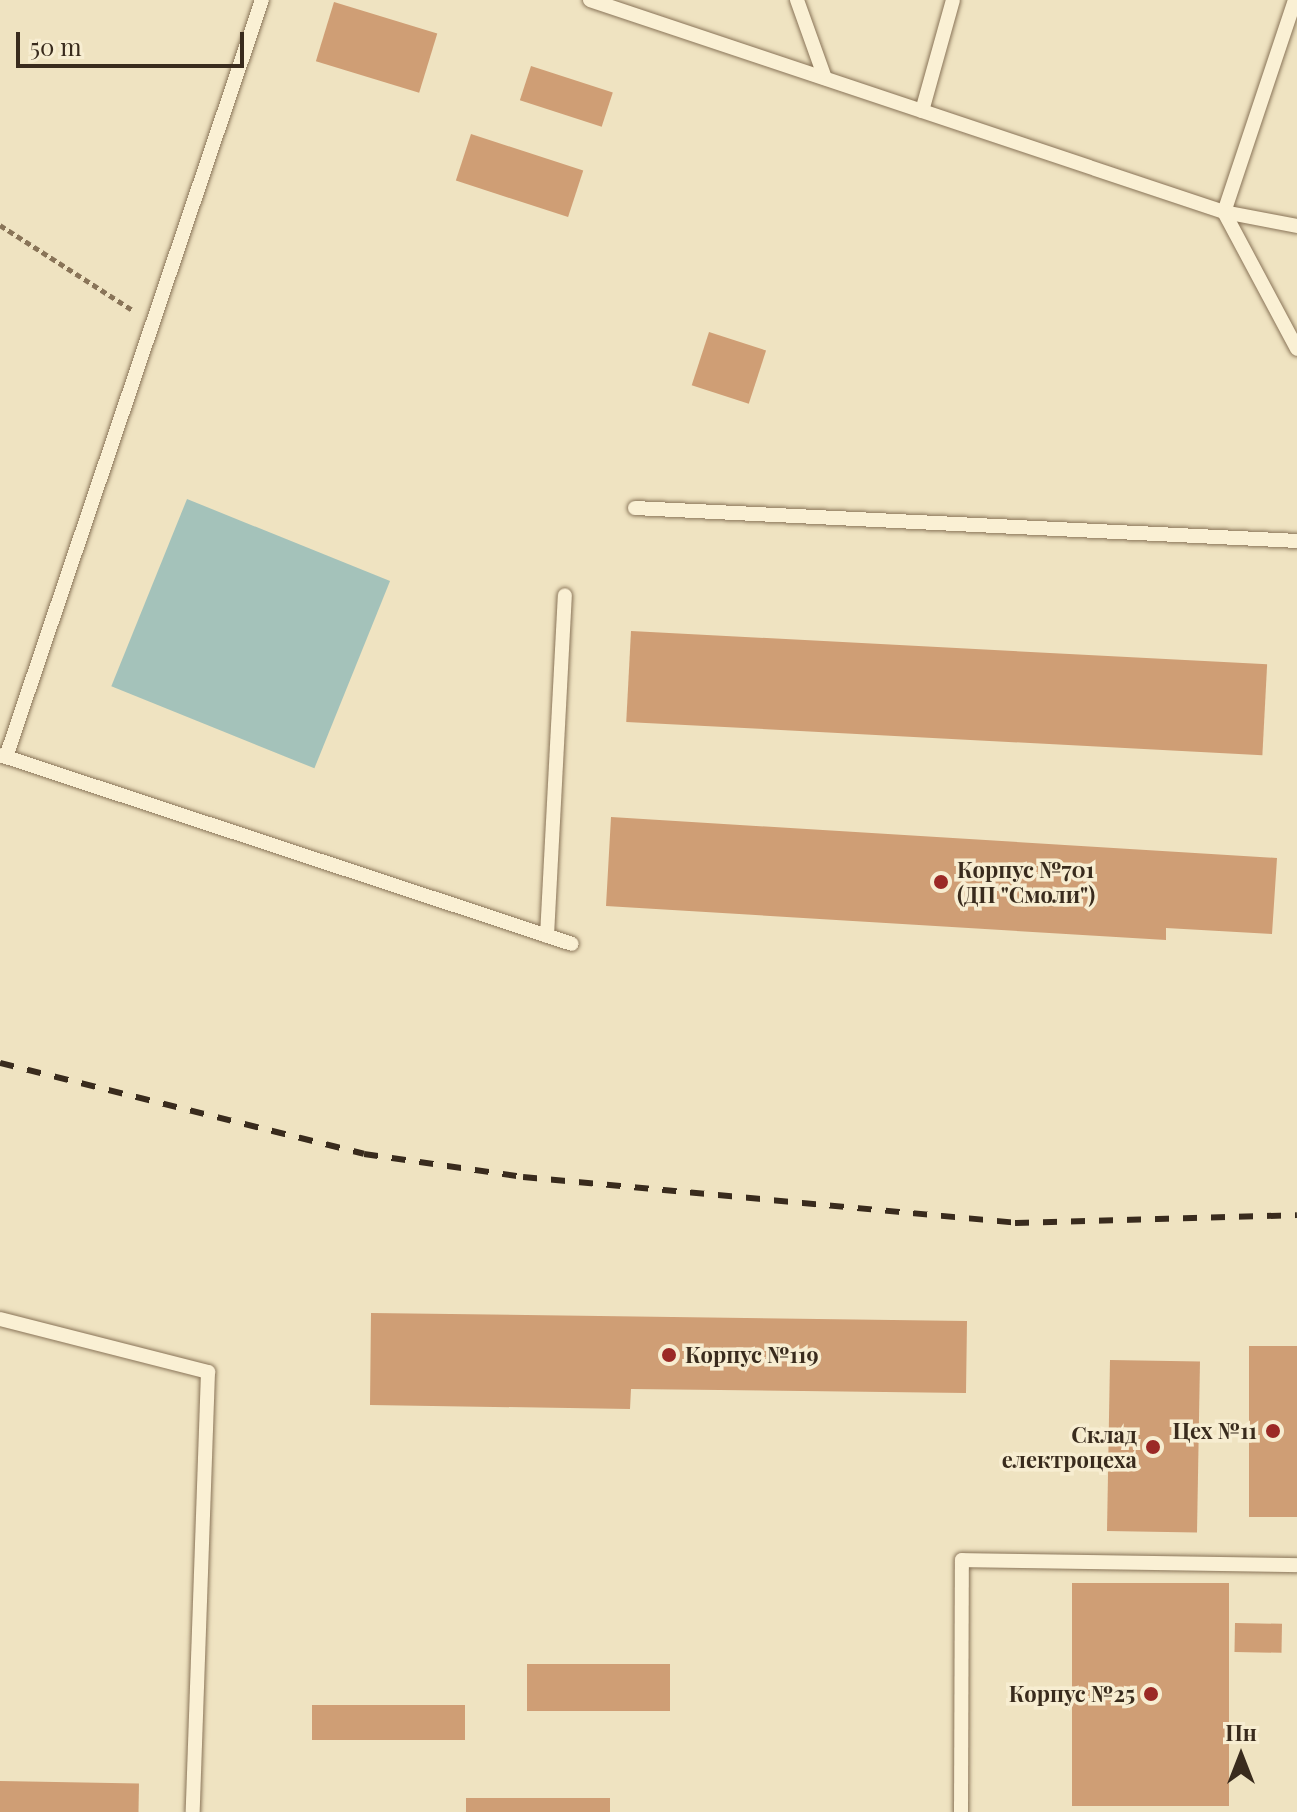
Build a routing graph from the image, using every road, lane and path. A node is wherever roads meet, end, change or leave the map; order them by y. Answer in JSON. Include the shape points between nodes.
{"nodes":[{"id":1,"x":262,"y":0,"type":"edge"},
{"id":2,"x":590,"y":0,"type":"edge"},
{"id":3,"x":797,"y":0,"type":"edge"},
{"id":4,"x":953,"y":0,"type":"edge"},
{"id":5,"x":1295,"y":0,"type":"edge"},
{"id":6,"x":825,"y":78,"type":"junction"},
{"id":7,"x":922,"y":111,"type":"junction"},
{"id":8,"x":1224,"y":212,"type":"junction"},
{"id":9,"x":0,"y":225,"type":"edge"},
{"id":10,"x":1297,"y":226,"type":"edge"},
{"id":11,"x":153,"y":323,"type":"junction"},
{"id":12,"x":1297,"y":349,"type":"edge"},
{"id":13,"x":635,"y":508,"type":"dead end"},
{"id":14,"x":1297,"y":541,"type":"edge"},
{"id":15,"x":565,"y":595,"type":"dead end"},
{"id":16,"x":3,"y":756,"type":"edge"},
{"id":17,"x":547,"y":936,"type":"junction"},
{"id":18,"x":572,"y":944,"type":"dead end"},
{"id":19,"x":0,"y":1319,"type":"edge"},
{"id":20,"x":1297,"y":1565,"type":"edge"},
{"id":21,"x":193,"y":1812,"type":"edge"},
{"id":22,"x":961,"y":1812,"type":"edge"}],
"edges":[{"from":1,"to":11,"type":"lane"},
{"from":2,"to":6,"type":"lane"},
{"from":3,"to":6,"type":"lane"},
{"from":4,"to":7,"type":"lane"},
{"from":5,"to":8,"type":"lane"},
{"from":6,"to":7,"type":"lane"},
{"from":7,"to":8,"type":"lane"},
{"from":8,"to":10,"type":"lane"},
{"from":8,"to":12,"type":"lane"},
{"from":9,"to":11,"type":"path"},
{"from":11,"to":16,"type":"lane"},
{"from":13,"to":14,"type":"lane"},
{"from":15,"to":17,"type":"lane"},
{"from":16,"to":17,"type":"lane"},
{"from":17,"to":18,"type":"lane"},
{"from":19,"to":21,"type":"lane","via":[[208,1372]]},
{"from":20,"to":22,"type":"lane","via":[[962,1560]]}]}
